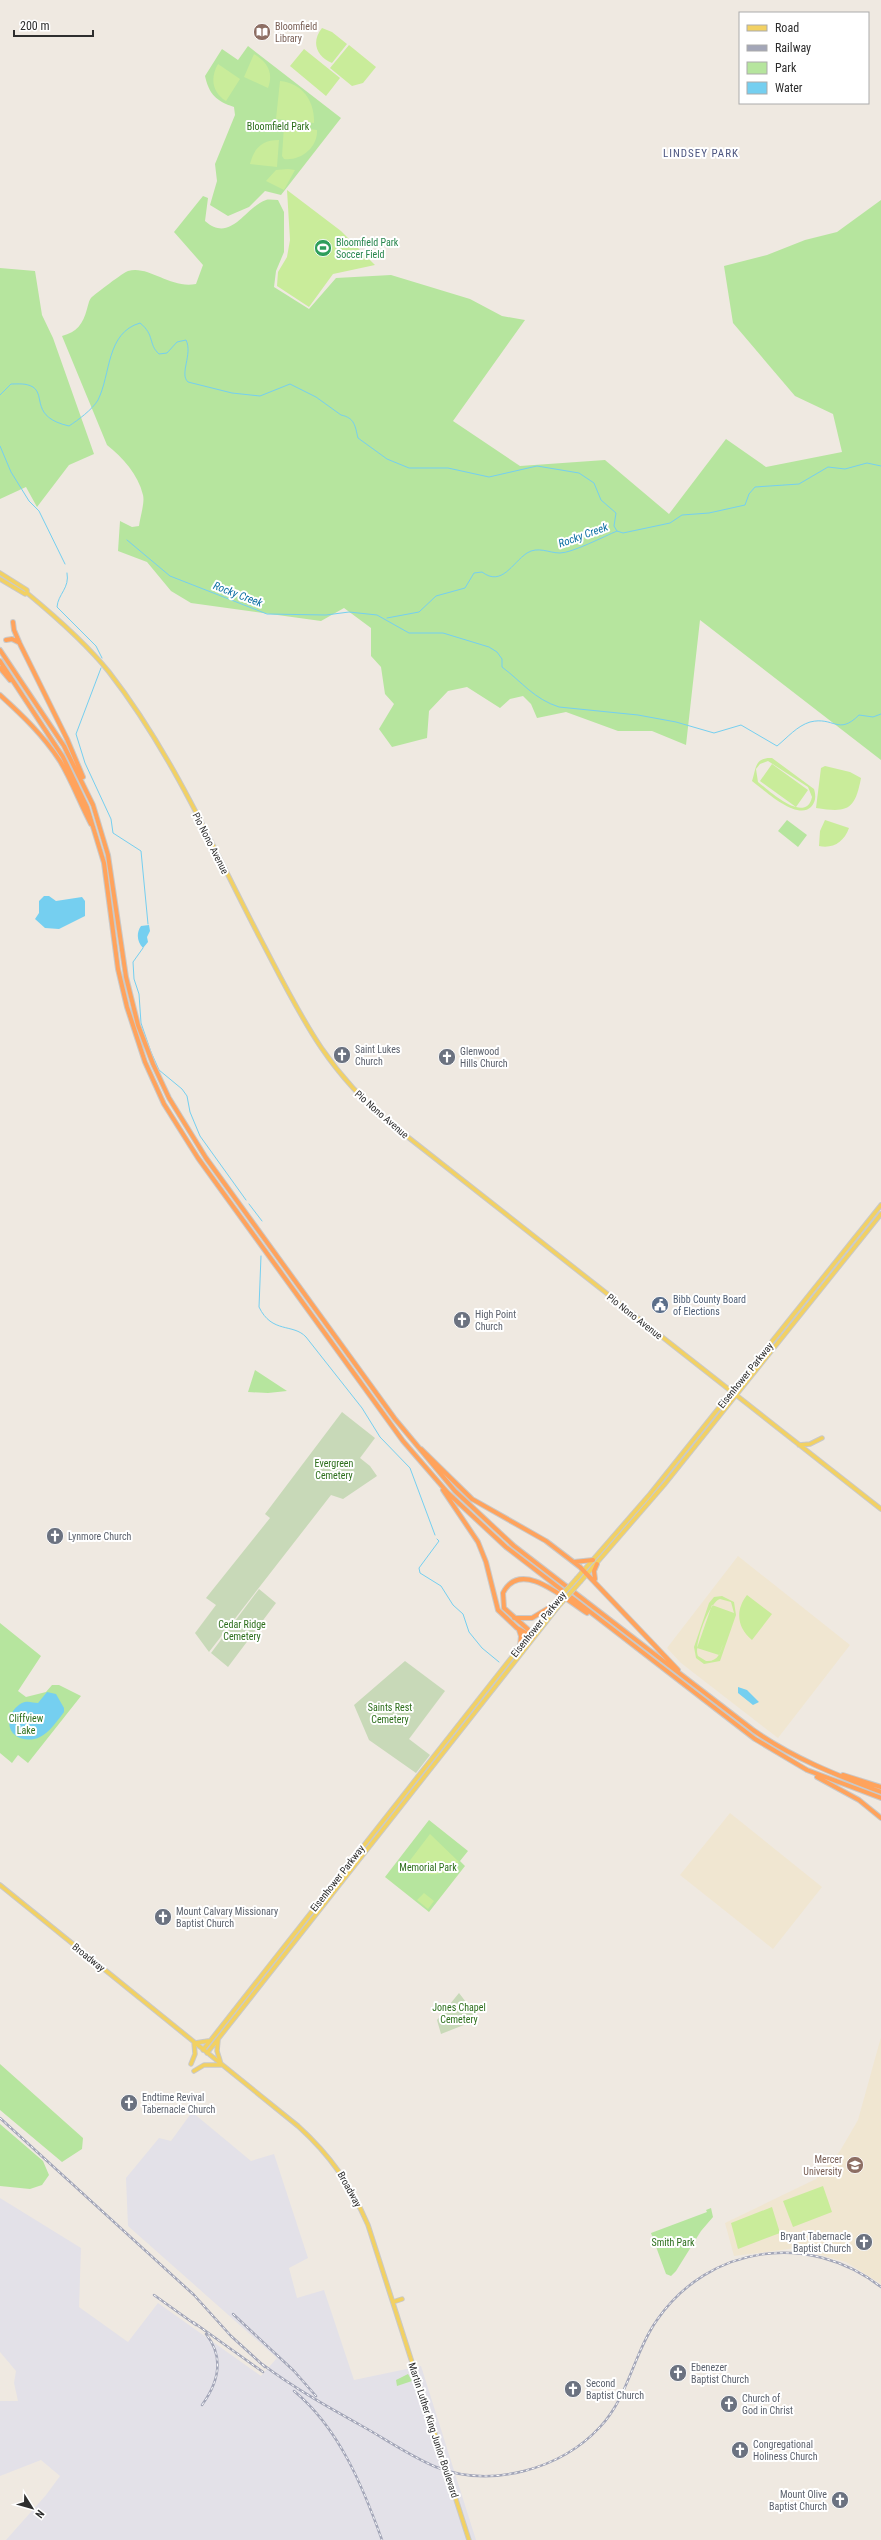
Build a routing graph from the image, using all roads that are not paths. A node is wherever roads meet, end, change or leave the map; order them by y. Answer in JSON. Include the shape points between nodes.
{"nodes":[{"id":1,"x":0,"y":573,"type":"edge"},
{"id":2,"x":0,"y":579,"type":"edge"},
{"id":3,"x":27,"y":594,"type":"junction"},
{"id":4,"x":14,"y":622,"type":"dead end"},
{"id":5,"x":6,"y":640,"type":"dead end"},
{"id":6,"x":20,"y":644,"type":"junction"},
{"id":7,"x":0,"y":650,"type":"edge"},
{"id":8,"x":0,"y":661,"type":"edge"},
{"id":9,"x":3,"y":670,"type":"edge"},
{"id":10,"x":0,"y":695,"type":"edge"},
{"id":11,"x":86,"y":787,"type":"junction"},
{"id":12,"x":97,"y":835,"type":"junction"},
{"id":13,"x":881,"y":1205,"type":"edge"},
{"id":14,"x":881,"y":1214,"type":"edge"},
{"id":15,"x":731,"y":1391,"type":"junction"},
{"id":16,"x":736,"y":1396,"type":"junction"},
{"id":17,"x":406,"y":1434,"type":"junction"},
{"id":18,"x":822,"y":1438,"type":"dead end"},
{"id":19,"x":799,"y":1445,"type":"junction"},
{"id":20,"x":429,"y":1472,"type":"junction"},
{"id":21,"x":881,"y":1509,"type":"edge"},
{"id":22,"x":593,"y":1560,"type":"junction"},
{"id":23,"x":573,"y":1562,"type":"junction"},
{"id":24,"x":597,"y":1564,"type":"junction"},
{"id":25,"x":586,"y":1572,"type":"junction"},
{"id":26,"x":579,"y":1579,"type":"junction"},
{"id":27,"x":596,"y":1582,"type":"junction"},
{"id":28,"x":552,"y":1606,"type":"junction"},
{"id":29,"x":513,"y":1618,"type":"junction"},
{"id":30,"x":604,"y":1623,"type":"junction"},
{"id":31,"x":517,"y":1628,"type":"junction"},
{"id":32,"x":531,"y":1635,"type":"junction"},
{"id":33,"x":520,"y":1646,"type":"junction"},
{"id":34,"x":690,"y":1681,"type":"junction"},
{"id":35,"x":821,"y":1769,"type":"junction"},
{"id":36,"x":807,"y":1770,"type":"junction"},
{"id":37,"x":881,"y":1787,"type":"edge"},
{"id":38,"x":881,"y":1792,"type":"edge"},
{"id":39,"x":881,"y":1798,"type":"edge"},
{"id":40,"x":881,"y":1818,"type":"edge"},
{"id":41,"x":0,"y":1885,"type":"edge"},
{"id":42,"x":218,"y":2039,"type":"junction"},
{"id":43,"x":210,"y":2041,"type":"junction"},
{"id":44,"x":194,"y":2042,"type":"junction"},
{"id":45,"x":203,"y":2050,"type":"junction"},
{"id":46,"x":207,"y":2053,"type":"junction"},
{"id":47,"x":191,"y":2064,"type":"dead end"},
{"id":48,"x":221,"y":2065,"type":"junction"},
{"id":49,"x":194,"y":2070,"type":"dead end"},
{"id":50,"x":402,"y":2299,"type":"dead end"},
{"id":51,"x":393,"y":2302,"type":"junction"},
{"id":52,"x":399,"y":2319,"type":"joint"},
{"id":53,"x":469,"y":2540,"type":"edge"}],
"edges":[{"from":1,"to":3,"type":"main road","name":"Pio Nono Avenue","via":[[27,590]]},
{"from":2,"to":3,"type":"main road","name":"Pio Nono Avenue"},
{"from":3,"to":15,"type":"main road","name":"Pio Nono Avenue","via":[[92,652],[149,727],[306,1028],[351,1088],[388,1121]]},
{"from":4,"to":6,"type":"highway","via":[[14,630]]},
{"from":5,"to":6,"type":"highway","via":[[12,639]]},
{"from":6,"to":11,"type":"highway","via":[[77,760]]},
{"from":7,"to":11,"type":"highway","via":[[64,746]]},
{"from":8,"to":9,"type":"highway"},
{"from":9,"to":12,"type":"highway","via":[[19,689],[73,775]]},
{"from":10,"to":12,"type":"highway","via":[[35,728],[54,753],[72,783]]},
{"from":11,"to":17,"type":"highway","via":[[106,845],[126,977],[148,1052],[182,1122]]},
{"from":12,"to":20,"type":"highway","via":[[108,885],[118,969],[136,1038],[171,1116],[246,1224],[394,1428]]},
{"from":13,"to":15,"type":"main road","name":"Eisenhower Parkway"},
{"from":14,"to":16,"type":"main road","name":"Eisenhower Parkway"},
{"from":15,"to":16,"type":"main road","name":"Pio Nono Avenue"},
{"from":15,"to":22,"type":"main road","name":"Eisenhower Parkway","via":[[650,1494]]},
{"from":16,"to":19,"type":"main road","name":"Pio Nono Avenue"},
{"from":16,"to":24,"type":"main road","name":"Eisenhower Parkway"},
{"from":17,"to":23,"type":"highway","via":[[472,1499],[535,1535]]},
{"from":17,"to":34,"type":"highway","via":[[455,1491],[503,1536]]},
{"from":18,"to":19,"type":"main road","via":[[810,1444]]},
{"from":19,"to":21,"type":"main road","name":"Pio Nono Avenue"},
{"from":20,"to":30,"type":"highway","via":[[485,1529]]},
{"from":20,"to":31,"type":"highway","via":[[476,1537],[486,1562],[496,1606]]},
{"from":22,"to":23,"type":"highway"},
{"from":22,"to":25,"type":"main road","name":"Eisenhower Parkway"},
{"from":23,"to":25,"type":"highway"},
{"from":24,"to":25,"type":"main road","name":"Eisenhower Parkway"},
{"from":24,"to":27,"type":"highway","via":[[594,1574]]},
{"from":25,"to":26,"type":"main road","name":"Eisenhower Parkway"},
{"from":25,"to":27,"type":"highway"},
{"from":26,"to":28,"type":"main road","name":"Eisenhower Parkway","bridge":true},
{"from":26,"to":32,"type":"main road","name":"Eisenhower Parkway","bridge":true,"via":[[557,1608]]},
{"from":27,"to":34,"type":"highway"},
{"from":28,"to":29,"type":"highway","via":[[532,1618]]},
{"from":28,"to":32,"type":"main road","name":"Eisenhower Parkway"},
{"from":29,"to":30,"type":"highway","via":[[504,1608],[503,1594],[513,1582],[530,1580],[547,1585]]},
{"from":29,"to":32,"type":"highway"},
{"from":30,"to":36,"type":"highway","via":[[765,1746]]},
{"from":31,"to":32,"type":"highway"},
{"from":31,"to":33,"type":"highway","via":[[521,1636]]},
{"from":32,"to":33,"type":"main road","name":"Eisenhower Parkway"},
{"from":32,"to":42,"type":"main road","name":"Eisenhower Parkway"},
{"from":33,"to":43,"type":"main road","name":"Eisenhower Parkway"},
{"from":34,"to":35,"type":"highway","via":[[769,1741]]},
{"from":35,"to":37,"type":"highway"},
{"from":35,"to":38,"type":"highway"},
{"from":36,"to":39,"type":"highway"},
{"from":36,"to":40,"type":"highway","via":[[860,1800]]},
{"from":41,"to":44,"type":"main road","name":"Broadway"},
{"from":42,"to":46,"type":"main road","name":"Eisenhower Parkway"},
{"from":42,"to":48,"type":"main road","via":[[217,2051]]},
{"from":43,"to":44,"type":"main road","via":[[201,2044]]},
{"from":43,"to":45,"type":"main road","name":"Eisenhower Parkway"},
{"from":44,"to":45,"type":"main road","name":"Broadway"},
{"from":44,"to":47,"type":"main road","via":[[195,2054]]},
{"from":45,"to":46,"type":"main road","name":"Broadway"},
{"from":46,"to":48,"type":"main road","name":"Broadway"},
{"from":48,"to":49,"type":"main road","via":[[208,2064]]},
{"from":48,"to":51,"type":"main road","name":"Broadway","via":[[306,2134],[338,2167],[368,2224]]},
{"from":50,"to":51,"type":"main road"},
{"from":51,"to":52,"type":"main road","name":"Broadway"},
{"from":52,"to":53,"type":"main road","name":"Martin Luther King Junior Boulevard"}]}
